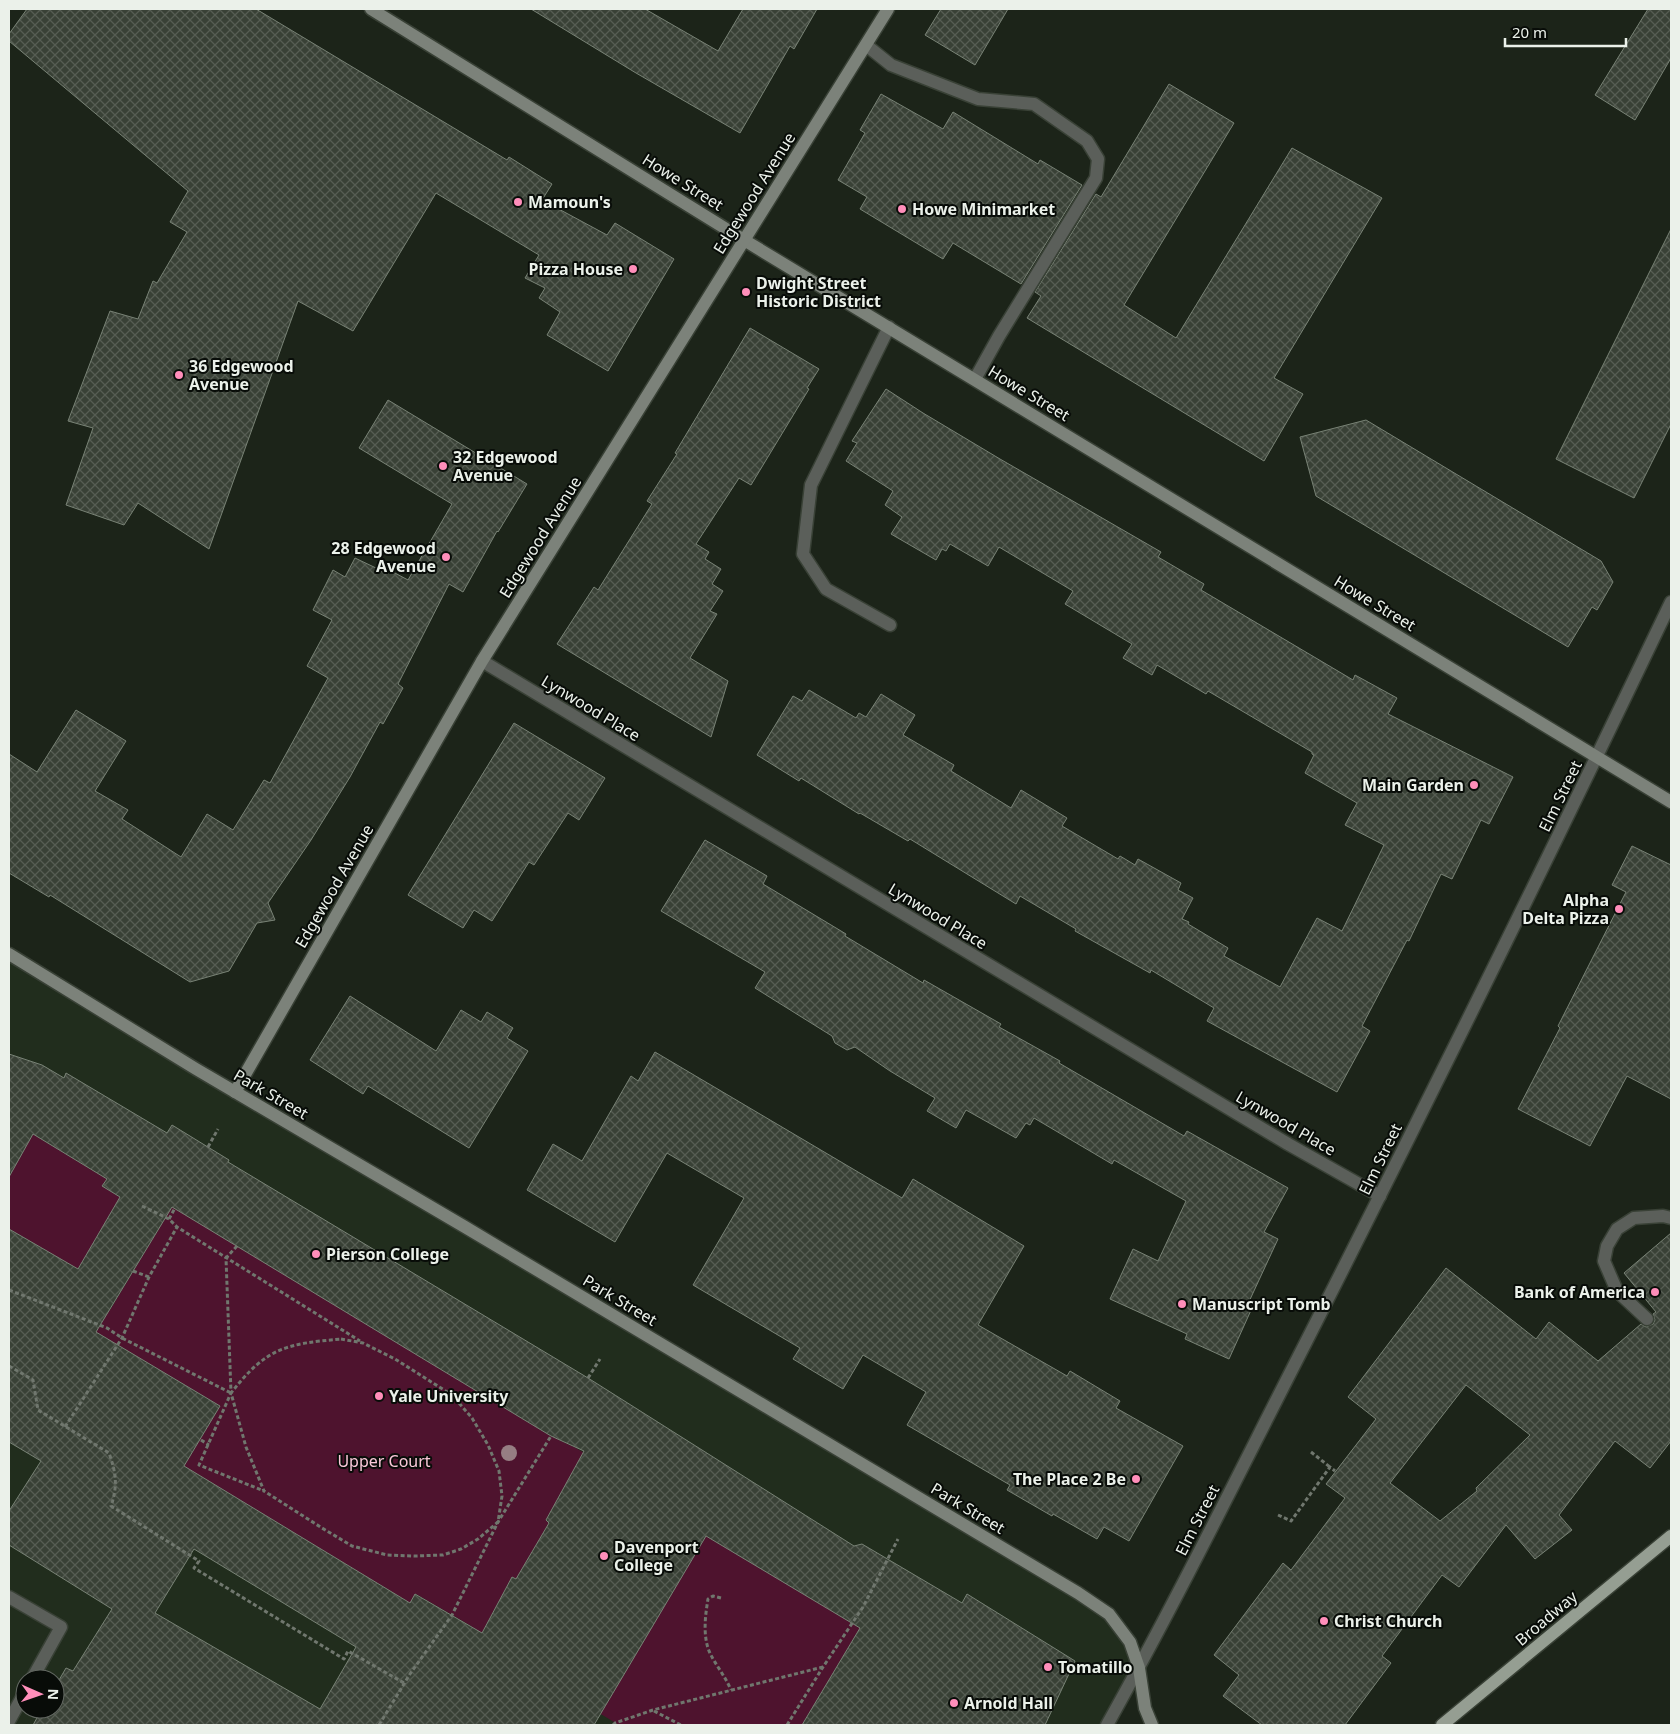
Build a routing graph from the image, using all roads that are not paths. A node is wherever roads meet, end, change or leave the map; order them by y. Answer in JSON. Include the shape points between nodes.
{"nodes":[{"id":1,"x":371,"y":9,"type":"edge"},
{"id":2,"x":888,"y":9,"type":"edge"},
{"id":3,"x":866,"y":45,"type":"junction"},
{"id":4,"x":744,"y":240,"type":"junction"},
{"id":5,"x":889,"y":327,"type":"junction"},
{"id":6,"x":975,"y":380,"type":"junction"},
{"id":7,"x":1671,"y":602,"type":"edge"},
{"id":8,"x":890,"y":625,"type":"dead end"},
{"id":9,"x":482,"y":661,"type":"junction"},
{"id":10,"x":1597,"y":757,"type":"junction"},
{"id":11,"x":1671,"y":802,"type":"edge"},
{"id":12,"x":9,"y":954,"type":"edge"},
{"id":13,"x":235,"y":1092,"type":"junction"},
{"id":14,"x":1380,"y":1196,"type":"junction"},
{"id":15,"x":1671,"y":1218,"type":"edge"},
{"id":16,"x":1647,"y":1319,"type":"dead end"},
{"id":17,"x":1671,"y":1536,"type":"edge"},
{"id":18,"x":9,"y":1597,"type":"edge"},
{"id":19,"x":1139,"y":1668,"type":"junction"},
{"id":20,"x":38,"y":1669,"type":"edge"},
{"id":21,"x":1107,"y":1725,"type":"edge"},
{"id":22,"x":1152,"y":1725,"type":"edge"},
{"id":23,"x":1442,"y":1725,"type":"edge"}],
"edges":[{"from":1,"to":4,"type":"main road","name":"Howe Street"},
{"from":2,"to":3,"type":"main road","name":"Edgewood Avenue"},
{"from":3,"to":4,"type":"main road","name":"Edgewood Avenue"},
{"from":3,"to":6,"type":"street","via":[[891,65],[978,99],[1034,104],[1087,141],[1098,159],[1096,178]]},
{"from":4,"to":5,"type":"main road","name":"Howe Street"},
{"from":4,"to":9,"type":"main road","name":"Edgewood Avenue"},
{"from":5,"to":6,"type":"main road","name":"Howe Street"},
{"from":5,"to":8,"type":"street","via":[[811,485],[803,554],[826,589]]},
{"from":6,"to":10,"type":"main road","name":"Howe Street"},
{"from":7,"to":10,"type":"street","name":"Elm Street"},
{"from":9,"to":13,"type":"main road","name":"Edgewood Avenue"},
{"from":9,"to":14,"type":"street","name":"Lynwood Place"},
{"from":10,"to":11,"type":"main road","name":"Howe Street"},
{"from":10,"to":14,"type":"street","name":"Elm Street"},
{"from":12,"to":13,"type":"main road","name":"Park Street"},
{"from":13,"to":19,"type":"main road","name":"Park Street","via":[[1078,1593],[1109,1614],[1130,1642]]},
{"from":14,"to":19,"type":"street","name":"Elm Street"},
{"from":15,"to":16,"type":"street","via":[[1634,1218],[1617,1229],[1607,1246],[1604,1261],[1617,1291]]},
{"from":17,"to":23,"type":"main road","name":"Broadway"},
{"from":18,"to":20,"type":"street","via":[[61,1627]]},
{"from":19,"to":21,"type":"street","name":"Elm Street"},
{"from":19,"to":22,"type":"main road","name":"Park Street","via":[[1145,1708]]}]}
